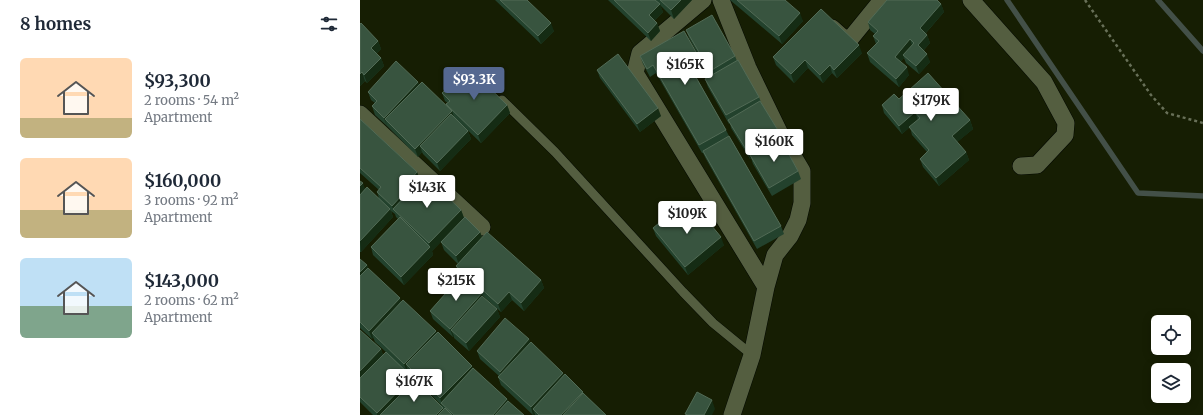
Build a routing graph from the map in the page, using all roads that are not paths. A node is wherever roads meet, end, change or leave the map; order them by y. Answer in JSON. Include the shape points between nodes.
{"nodes":[{"id":1,"x":703,"y":0,"type":"edge"},
{"id":2,"x":721,"y":0,"type":"edge"},
{"id":3,"x":882,"y":0,"type":"edge"},
{"id":4,"x":971,"y":0,"type":"edge"},
{"id":5,"x":829,"y":25,"type":"edge"},
{"id":6,"x":502,"y":100,"type":"edge"},
{"id":7,"x":360,"y":114,"type":"edge"},
{"id":8,"x":1021,"y":166,"type":"dead end"},
{"id":9,"x":482,"y":227,"type":"dead end"},
{"id":10,"x":766,"y":287,"type":"junction"},
{"id":11,"x":752,"y":354,"type":"junction"},
{"id":12,"x":732,"y":415,"type":"edge"}],
"edges":[{"from":1,"to":10,"type":"street","via":[[640,54],[635,73]]},
{"from":2,"to":10,"type":"street","via":[[751,75],[780,134],[802,171],[802,203],[798,220],[790,236],[774,255]]},
{"from":3,"to":5,"type":"street","via":[[851,38],[841,36]]},
{"from":4,"to":8,"type":"street","via":[[1044,82],[1066,123],[1065,135],[1038,166]]},
{"from":6,"to":11,"type":"lane","via":[[555,152],[713,323]]},
{"from":7,"to":9,"type":"street"},
{"from":10,"to":11,"type":"street"},
{"from":11,"to":12,"type":"street"}]}
